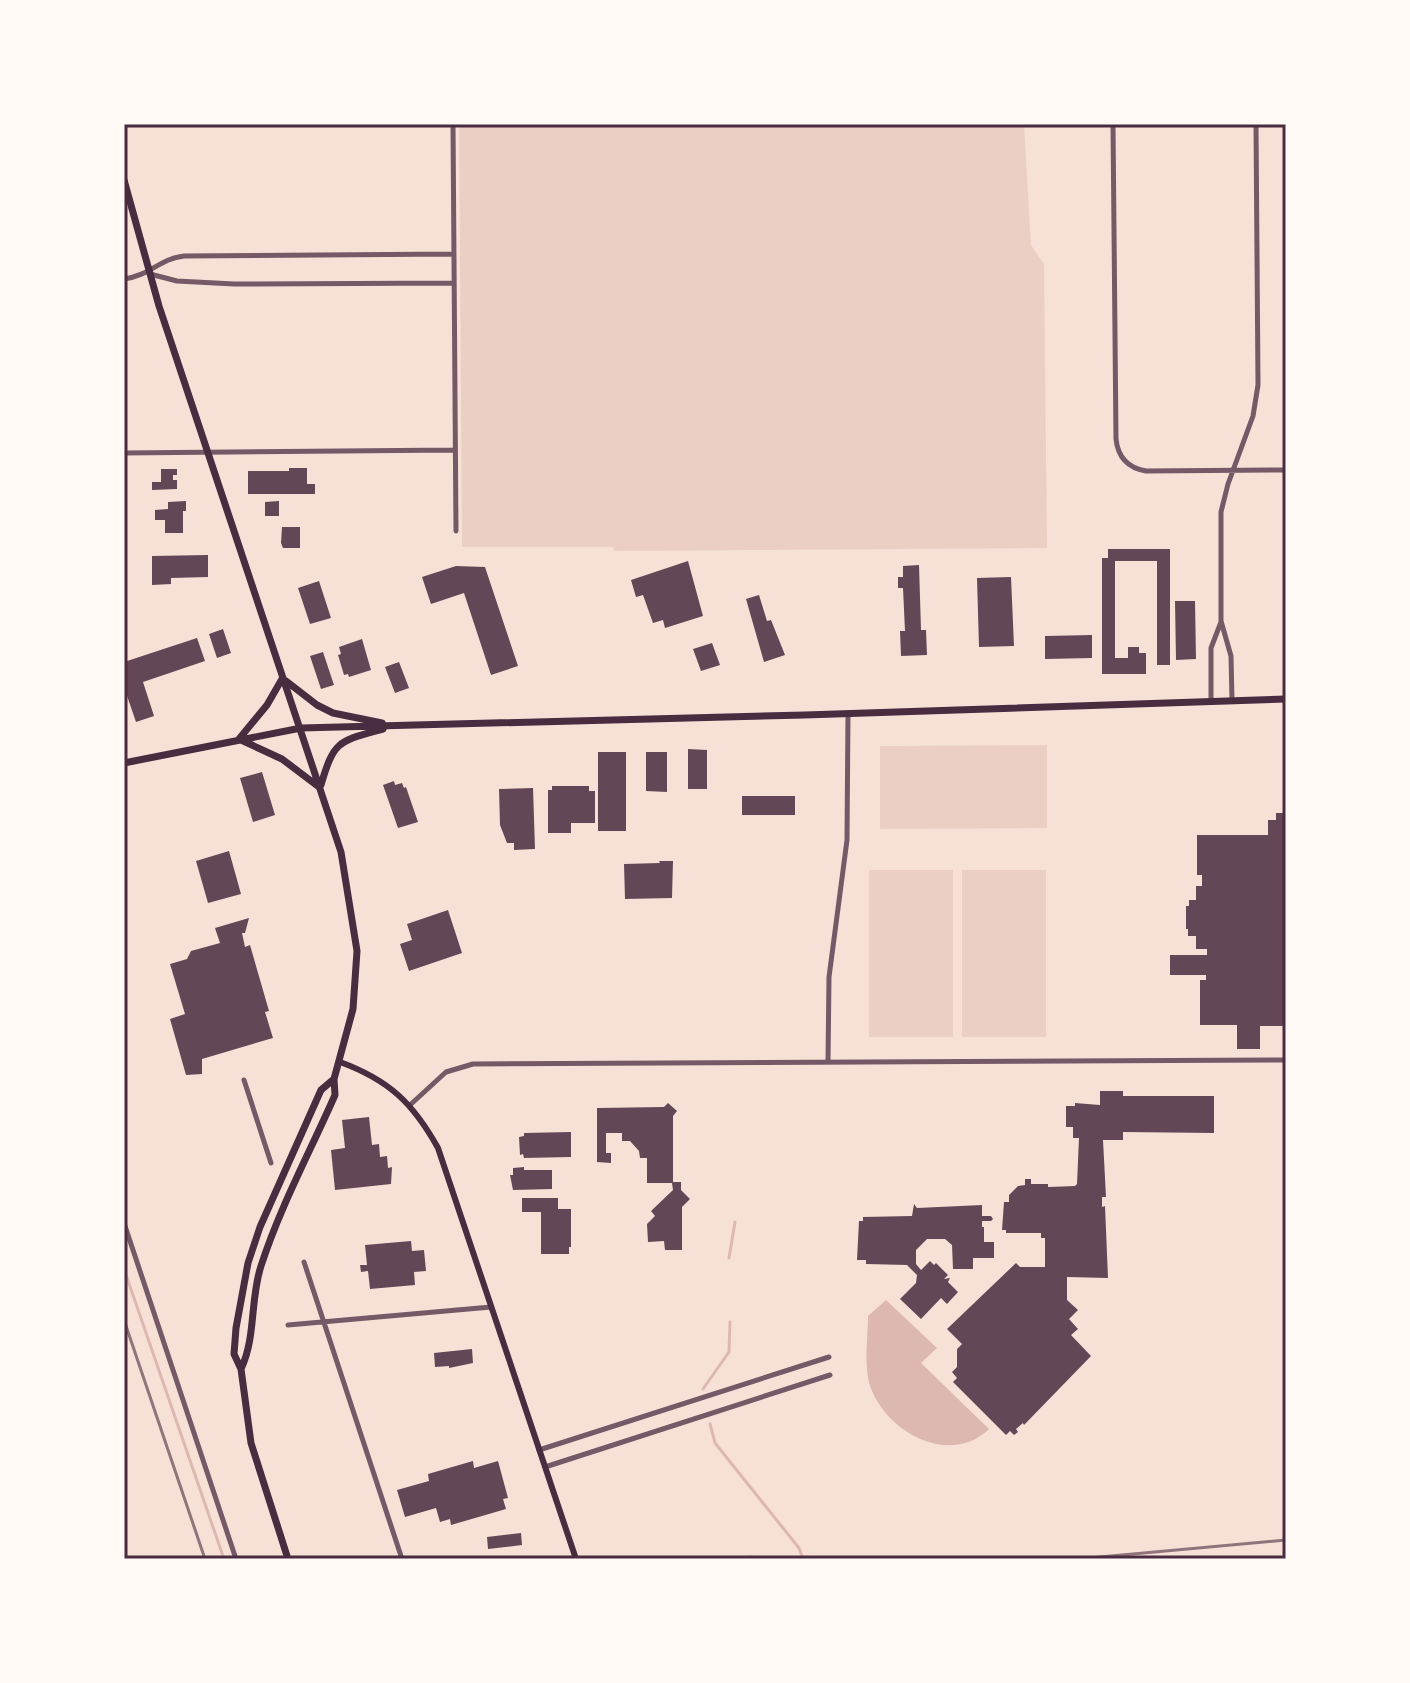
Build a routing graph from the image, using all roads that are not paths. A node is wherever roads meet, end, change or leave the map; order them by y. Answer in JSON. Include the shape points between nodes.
{"nodes":[{"id":1,"x":453,"y":124,"type":"edge"},
{"id":2,"x":1113,"y":124,"type":"edge"},
{"id":3,"x":1256,"y":124,"type":"edge"},
{"id":4,"x":124,"y":180,"type":"edge"},
{"id":5,"x":454,"y":254,"type":"junction"},
{"id":6,"x":150,"y":273,"type":"junction"},
{"id":7,"x":124,"y":279,"type":"edge"},
{"id":8,"x":454,"y":283,"type":"junction"},
{"id":9,"x":455,"y":450,"type":"junction"},
{"id":10,"x":207,"y":451,"type":"junction"},
{"id":11,"x":124,"y":453,"type":"edge"},
{"id":12,"x":1232,"y":470,"type":"junction"},
{"id":13,"x":1286,"y":470,"type":"edge"},
{"id":14,"x":456,"y":531,"type":"dead end"},
{"id":15,"x":1221,"y":621,"type":"junction"},
{"id":16,"x":282,"y":679,"type":"junction"},
{"id":17,"x":1286,"y":699,"type":"edge"},
{"id":18,"x":1211,"y":700,"type":"junction"},
{"id":19,"x":1232,"y":700,"type":"junction"},
{"id":20,"x":848,"y":714,"type":"junction"},
{"id":21,"x":396,"y":725,"type":"junction"},
{"id":22,"x":301,"y":728,"type":"junction"},
{"id":23,"x":239,"y":739,"type":"junction"},
{"id":24,"x":124,"y":763,"type":"edge"},
{"id":25,"x":320,"y":788,"type":"junction"},
{"id":26,"x":1286,"y":1060,"type":"edge"},
{"id":27,"x":340,"y":1062,"type":"junction"},
{"id":28,"x":828,"y":1062,"type":"junction"},
{"id":29,"x":334,"y":1079,"type":"junction"},
{"id":30,"x":244,"y":1080,"type":"dead end"},
{"id":31,"x":410,"y":1105,"type":"junction"},
{"id":32,"x":271,"y":1163,"type":"dead end"},
{"id":33,"x":124,"y":1223,"type":"edge"},
{"id":34,"x":304,"y":1262,"type":"dead end"},
{"id":35,"x":491,"y":1307,"type":"junction"},
{"id":36,"x":324,"y":1321,"type":"junction"},
{"id":37,"x":288,"y":1325,"type":"dead end"},
{"id":38,"x":829,"y":1357,"type":"dead end"},
{"id":39,"x":241,"y":1369,"type":"junction"},
{"id":40,"x":830,"y":1375,"type":"dead end"},
{"id":41,"x":539,"y":1450,"type":"junction"},
{"id":42,"x":545,"y":1467,"type":"junction"},
{"id":43,"x":236,"y":1559,"type":"edge"},
{"id":44,"x":288,"y":1559,"type":"edge"},
{"id":45,"x":402,"y":1559,"type":"edge"},
{"id":46,"x":576,"y":1559,"type":"edge"}],
"edges":[{"from":1,"to":5,"type":"street"},
{"from":2,"to":12,"type":"street","via":[[1118,452],[1124,462],[1146,471]]},
{"from":3,"to":12,"type":"street","via":[[1258,385],[1253,416]]},
{"from":4,"to":6,"type":"main road"},
{"from":5,"to":6,"type":"street","via":[[184,256],[165,261]]},
{"from":5,"to":8,"type":"street"},
{"from":6,"to":7,"type":"street"},
{"from":6,"to":8,"type":"street","via":[[177,281],[234,284]]},
{"from":6,"to":10,"type":"main road"},
{"from":8,"to":9,"type":"street"},
{"from":9,"to":10,"type":"street"},
{"from":9,"to":14,"type":"street"},
{"from":10,"to":11,"type":"street"},
{"from":10,"to":16,"type":"main road"},
{"from":12,"to":13,"type":"street"},
{"from":12,"to":15,"type":"street","via":[[1221,512]]},
{"from":15,"to":18,"type":"street","via":[[1211,648]]},
{"from":15,"to":19,"type":"street","via":[[1231,656]]},
{"from":16,"to":21,"type":"main road","via":[[333,713]]},
{"from":16,"to":22,"type":"main road"},
{"from":16,"to":23,"type":"main road"},
{"from":17,"to":19,"type":"main road"},
{"from":18,"to":19,"type":"main road"},
{"from":18,"to":20,"type":"main road"},
{"from":20,"to":21,"type":"main road"},
{"from":20,"to":28,"type":"street","via":[[847,840],[830,963]]},
{"from":21,"to":22,"type":"main road"},
{"from":21,"to":25,"type":"main road","via":[[339,745]]},
{"from":22,"to":23,"type":"main road"},
{"from":22,"to":25,"type":"main road"},
{"from":23,"to":24,"type":"main road"},
{"from":23,"to":25,"type":"main road","via":[[282,759]]},
{"from":25,"to":27,"type":"main road","via":[[341,852],[357,951],[353,1009]]},
{"from":26,"to":28,"type":"street"},
{"from":27,"to":29,"type":"main road"},
{"from":27,"to":31,"type":"main road","via":[[367,1072]]},
{"from":28,"to":31,"type":"street","via":[[473,1064],[441,1076]]},
{"from":29,"to":39,"type":"main road","via":[[335,1095],[260,1269],[248,1354]]},
{"from":29,"to":39,"type":"main road","via":[[321,1090],[248,1263],[234,1354]]},
{"from":30,"to":32,"type":"street"},
{"from":31,"to":35,"type":"main road","via":[[438,1148]]},
{"from":33,"to":43,"type":"street"},
{"from":34,"to":36,"type":"street"},
{"from":35,"to":36,"type":"street"},
{"from":35,"to":41,"type":"main road"},
{"from":36,"to":37,"type":"street"},
{"from":36,"to":45,"type":"street"},
{"from":38,"to":41,"type":"street"},
{"from":39,"to":44,"type":"main road","via":[[251,1443]]},
{"from":40,"to":42,"type":"street"},
{"from":41,"to":42,"type":"main road"},
{"from":42,"to":46,"type":"main road"}]}
